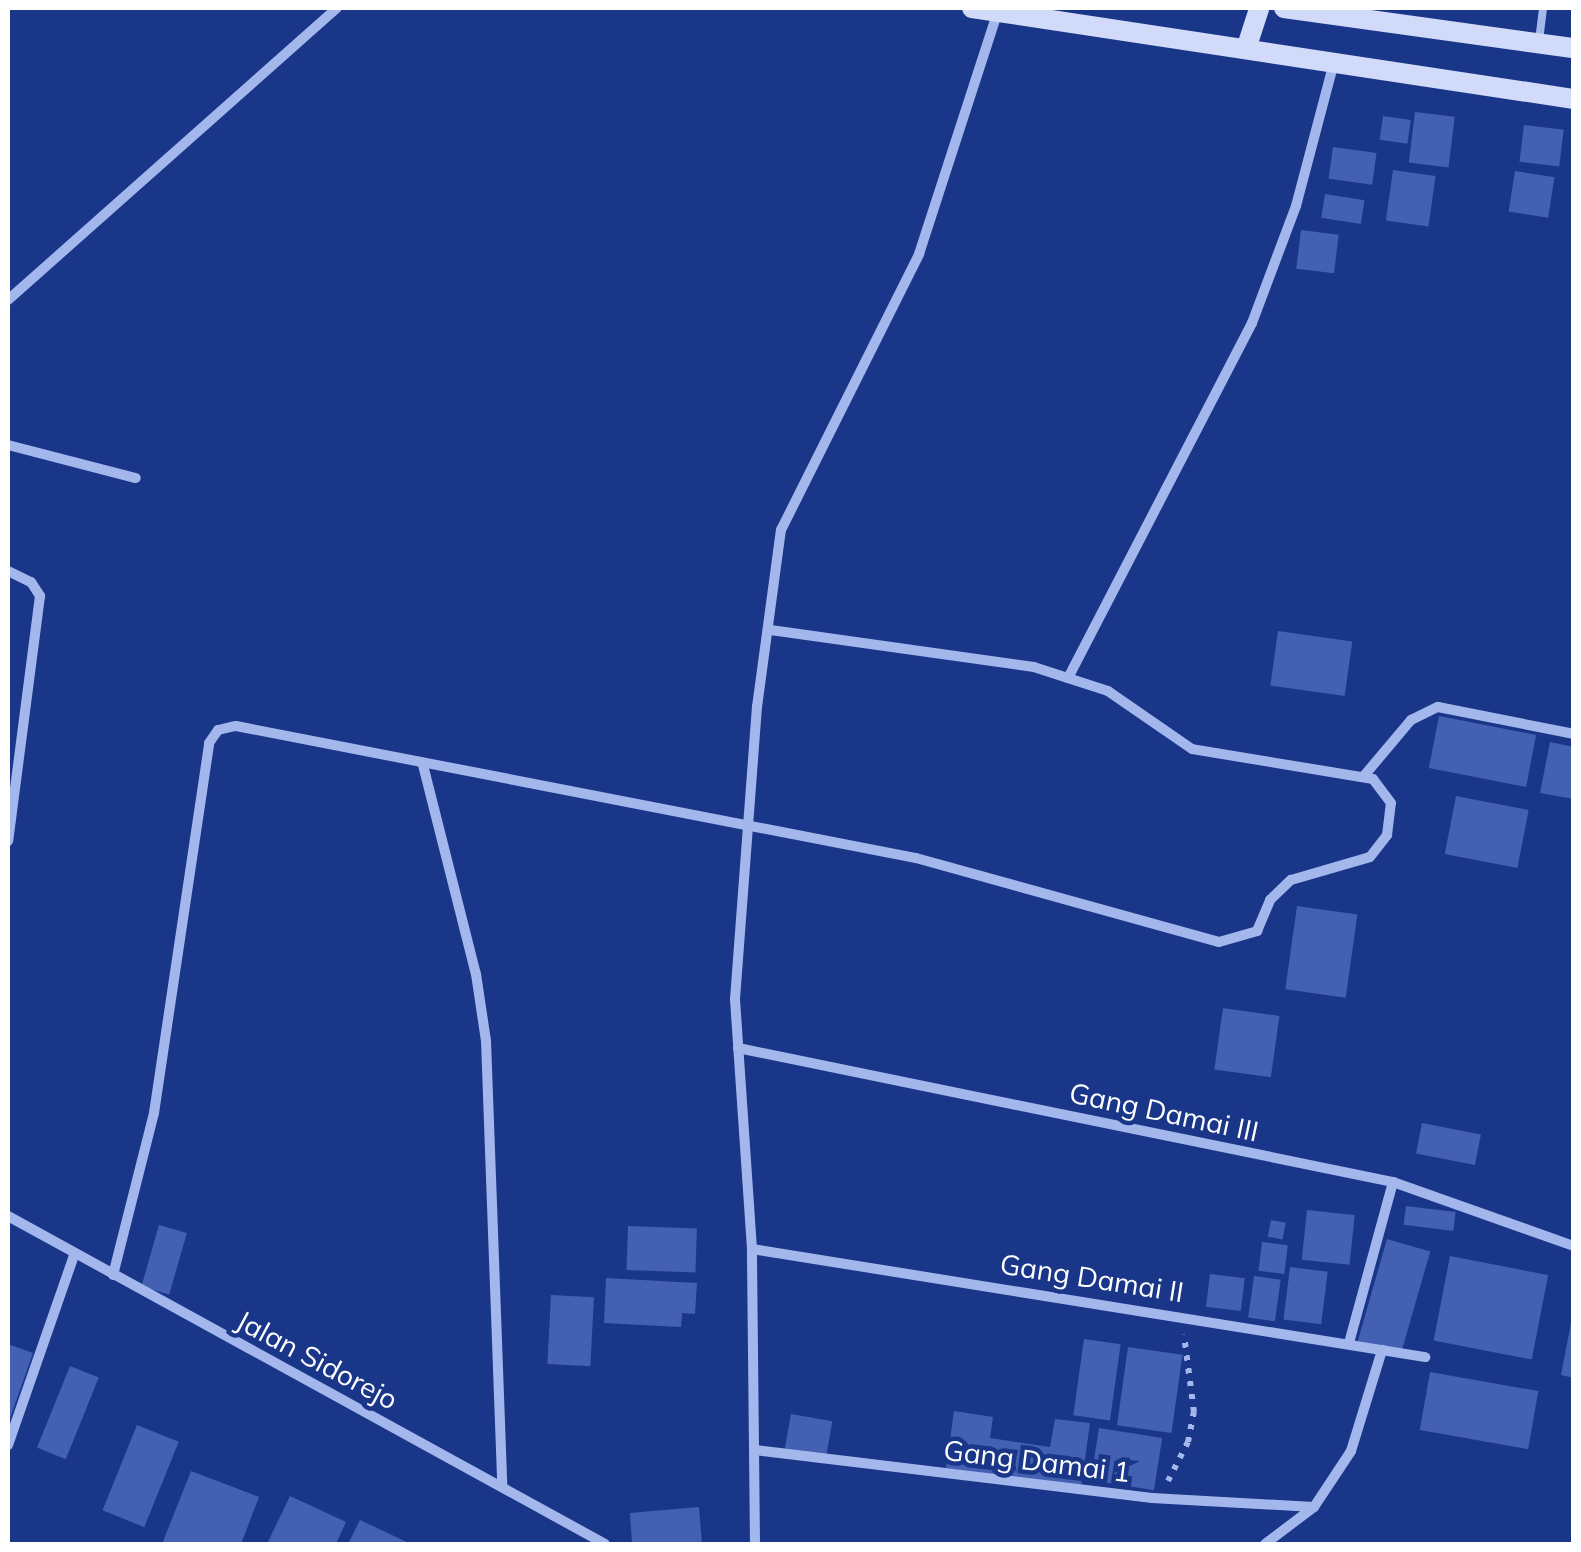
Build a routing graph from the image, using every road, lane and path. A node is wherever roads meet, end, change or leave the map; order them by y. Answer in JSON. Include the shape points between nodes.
{"nodes":[{"id":1,"x":337,"y":8,"type":"edge"},
{"id":2,"x":972,"y":8,"type":"edge"},
{"id":3,"x":1259,"y":8,"type":"edge"},
{"id":4,"x":1284,"y":8,"type":"edge"},
{"id":5,"x":1543,"y":8,"type":"edge"},
{"id":6,"x":998,"y":11,"type":"junction"},
{"id":7,"x":1540,"y":41,"type":"junction"},
{"id":8,"x":1248,"y":46,"type":"junction"},
{"id":9,"x":1574,"y":48,"type":"edge"},
{"id":10,"x":1334,"y":61,"type":"junction"},
{"id":11,"x":1574,"y":99,"type":"edge"},
{"id":12,"x":8,"y":300,"type":"edge"},
{"id":13,"x":8,"y":445,"type":"edge"},
{"id":14,"x":136,"y":478,"type":"dead end"},
{"id":15,"x":8,"y":571,"type":"edge"},
{"id":16,"x":771,"y":630,"type":"junction"},
{"id":17,"x":1068,"y":678,"type":"junction"},
{"id":18,"x":1574,"y":734,"type":"edge"},
{"id":19,"x":423,"y":765,"type":"junction"},
{"id":20,"x":1363,"y":777,"type":"junction"},
{"id":21,"x":751,"y":829,"type":"junction"},
{"id":22,"x":8,"y":841,"type":"edge"},
{"id":23,"x":738,"y":1048,"type":"junction"},
{"id":24,"x":1393,"y":1182,"type":"junction"},
{"id":25,"x":8,"y":1216,"type":"edge"},
{"id":26,"x":1574,"y":1246,"type":"edge"},
{"id":27,"x":752,"y":1250,"type":"junction"},
{"id":28,"x":74,"y":1255,"type":"junction"},
{"id":29,"x":112,"y":1275,"type":"junction"},
{"id":30,"x":1180,"y":1314,"type":"junction"},
{"id":31,"x":1349,"y":1343,"type":"junction"},
{"id":32,"x":1382,"y":1350,"type":"junction"},
{"id":33,"x":1425,"y":1357,"type":"dead end"},
{"id":34,"x":8,"y":1445,"type":"edge"},
{"id":35,"x":755,"y":1450,"type":"junction"},
{"id":36,"x":502,"y":1485,"type":"junction"},
{"id":37,"x":1152,"y":1498,"type":"junction"},
{"id":38,"x":1314,"y":1508,"type":"junction"},
{"id":39,"x":605,"y":1544,"type":"edge"},
{"id":40,"x":756,"y":1544,"type":"edge"},
{"id":41,"x":1265,"y":1544,"type":"edge"}],
"edges":[{"from":1,"to":12,"type":"street"},
{"from":2,"to":6,"type":"street"},
{"from":3,"to":8,"type":"street"},
{"from":4,"to":7,"type":"street"},
{"from":5,"to":7,"type":"lane"},
{"from":6,"to":8,"type":"street"},
{"from":6,"to":16,"type":"street","via":[[918,254],[781,530]]},
{"from":7,"to":9,"type":"street"},
{"from":8,"to":10,"type":"street"},
{"from":10,"to":11,"type":"street"},
{"from":10,"to":17,"type":"street","via":[[1296,206],[1252,323]]},
{"from":13,"to":14,"type":"street"},
{"from":15,"to":22,"type":"street","via":[[31,582],[40,596]]},
{"from":16,"to":17,"type":"street","via":[[1034,667]]},
{"from":16,"to":21,"type":"street","via":[[757,707]]},
{"from":17,"to":20,"type":"street","via":[[1108,691],[1192,749],[1277,768]]},
{"from":18,"to":20,"type":"street","via":[[1438,707],[1411,720]]},
{"from":19,"to":21,"type":"street"},
{"from":19,"to":29,"type":"street","via":[[236,726],[218,730],[209,743],[154,1113]]},
{"from":19,"to":36,"type":"street","via":[[476,974],[486,1041]]},
{"from":20,"to":21,"type":"street","via":[[1383,788],[1391,803],[1380,851],[1291,880],[1270,900],[1257,930],[1219,942],[916,858]]},
{"from":21,"to":23,"type":"street","via":[[735,999]]},
{"from":23,"to":24,"type":"street","name":"Gang Damai III"},
{"from":23,"to":27,"type":"street"},
{"from":24,"to":26,"type":"street","name":"Gang Damai III"},
{"from":24,"to":31,"type":"street"},
{"from":25,"to":28,"type":"street","name":"Jalan Sidorejo"},
{"from":27,"to":30,"type":"street","name":"Gang Damai II"},
{"from":27,"to":35,"type":"street"},
{"from":28,"to":29,"type":"street","name":"Jalan Sidorejo"},
{"from":28,"to":34,"type":"street"},
{"from":29,"to":36,"type":"street","name":"Jalan Sidorejo"},
{"from":30,"to":31,"type":"street","name":"Gang Damai II"},
{"from":30,"to":37,"type":"path","via":[[1194,1412],[1173,1475]]},
{"from":31,"to":32,"type":"street","name":"Gang Damai II"},
{"from":32,"to":33,"type":"street","name":"Gang Damai II"},
{"from":32,"to":38,"type":"street","via":[[1363,1429]]},
{"from":35,"to":37,"type":"street","name":"Gang Damai 1"},
{"from":35,"to":40,"type":"street"},
{"from":36,"to":39,"type":"street","name":"Jalan Sidorejo"},
{"from":37,"to":38,"type":"street","name":"Gang Damai 1"},
{"from":38,"to":41,"type":"street"}]}
